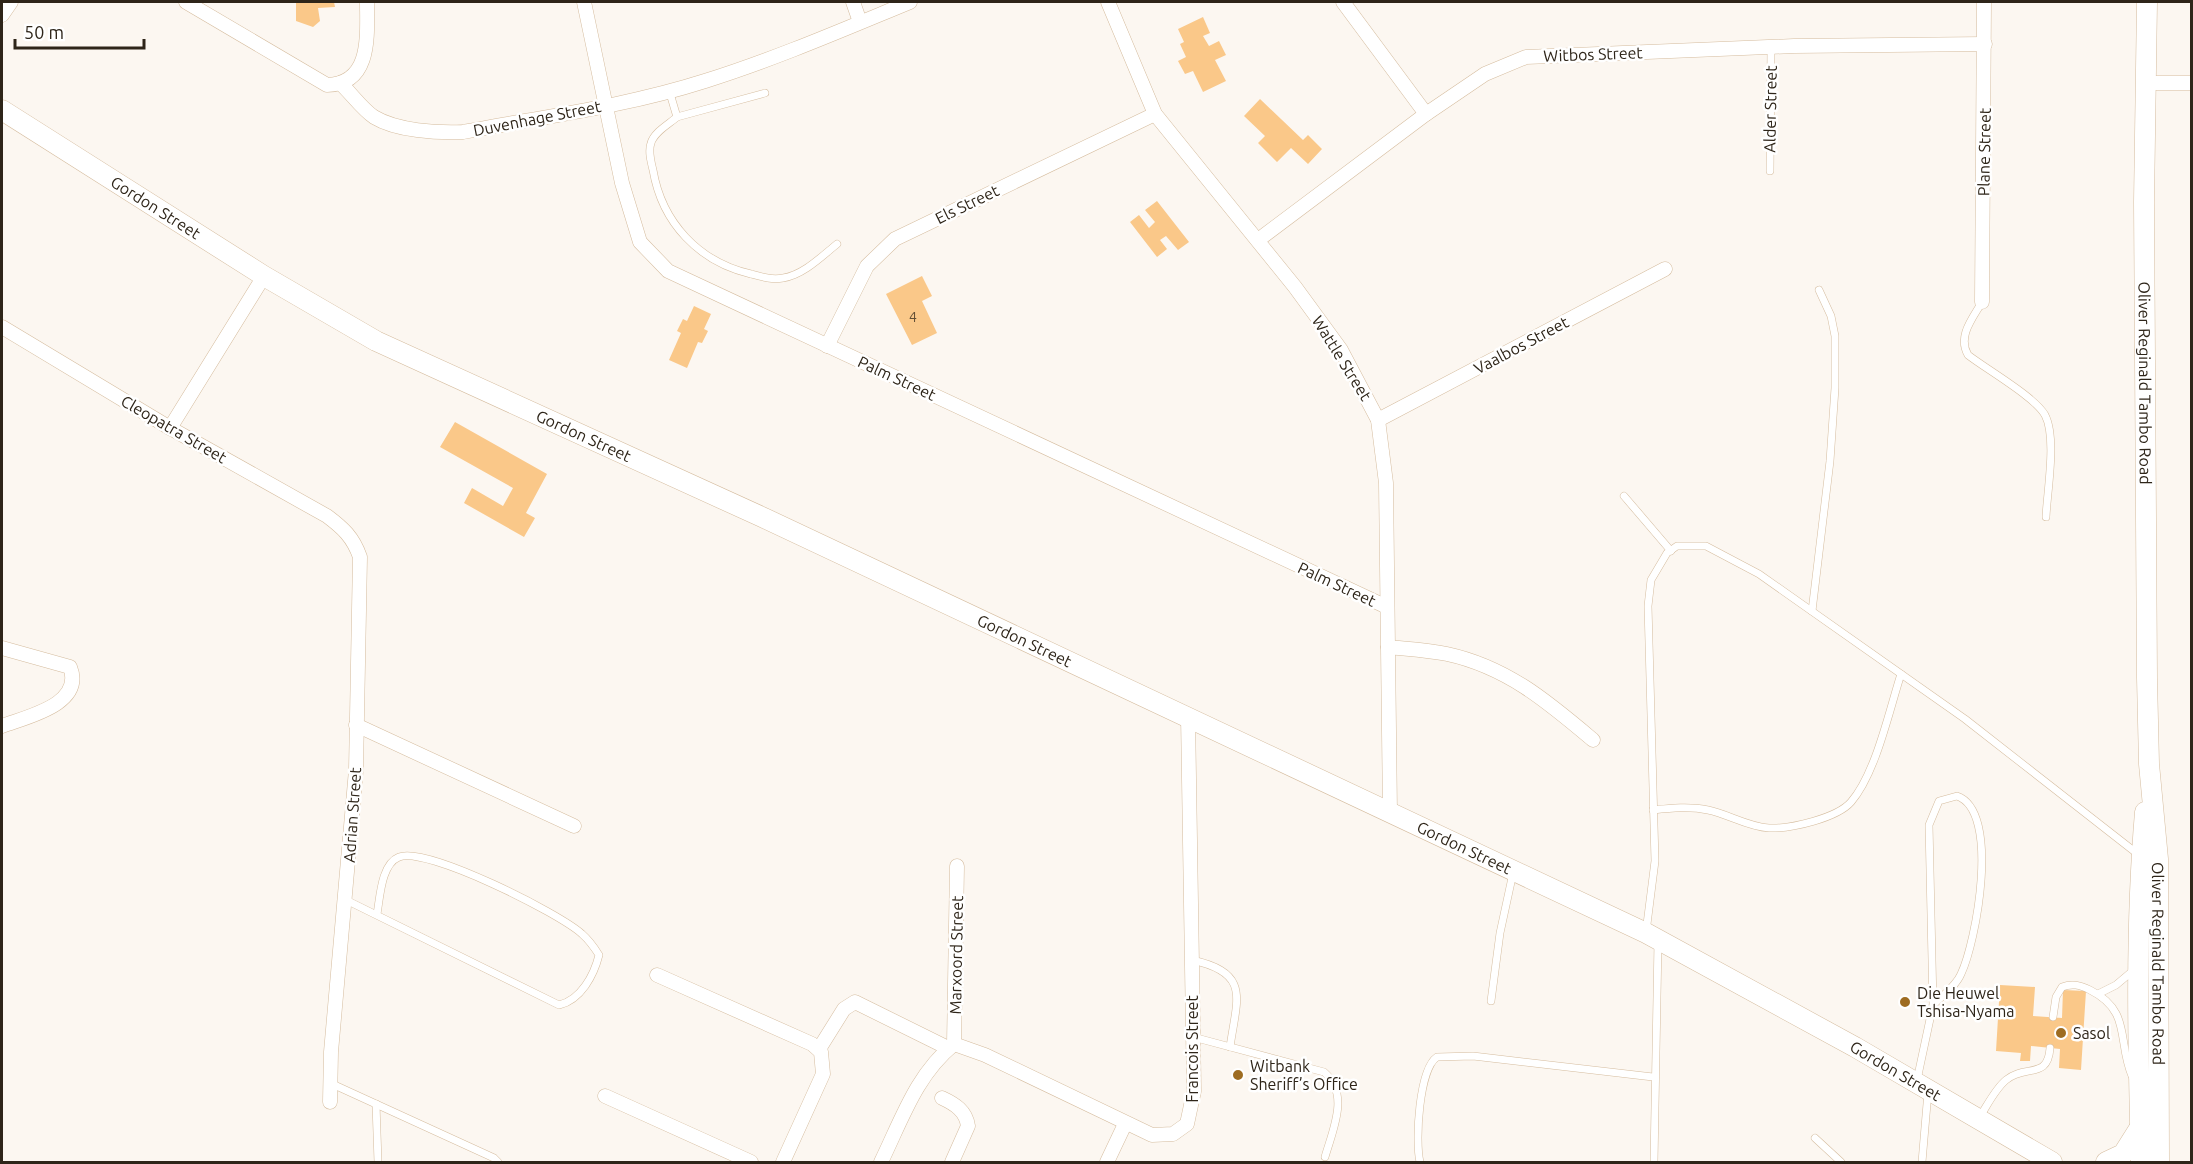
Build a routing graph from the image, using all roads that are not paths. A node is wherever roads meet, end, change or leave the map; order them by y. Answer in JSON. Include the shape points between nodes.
{"nodes":[{"id":1,"x":11,"y":2,"type":"edge"},
{"id":2,"x":186,"y":2,"type":"edge"},
{"id":3,"x":367,"y":2,"type":"edge"},
{"id":4,"x":584,"y":2,"type":"edge"},
{"id":5,"x":853,"y":2,"type":"edge"},
{"id":6,"x":909,"y":2,"type":"edge"},
{"id":7,"x":1108,"y":2,"type":"edge"},
{"id":8,"x":1343,"y":2,"type":"edge"},
{"id":9,"x":1984,"y":2,"type":"edge"},
{"id":10,"x":2147,"y":2,"type":"edge"},
{"id":11,"x":2,"y":15,"type":"edge"},
{"id":12,"x":860,"y":22,"type":"junction"},
{"id":13,"x":1985,"y":44,"type":"junction"},
{"id":14,"x":1771,"y":48,"type":"junction"},
{"id":15,"x":340,"y":83,"type":"junction"},
{"id":16,"x":2147,"y":83,"type":"junction"},
{"id":17,"x":2192,"y":83,"type":"edge"},
{"id":18,"x":669,"y":90,"type":"junction"},
{"id":19,"x":765,"y":93,"type":"dead end"},
{"id":20,"x":604,"y":105,"type":"junction"},
{"id":21,"x":2,"y":110,"type":"edge"},
{"id":22,"x":1155,"y":114,"type":"junction"},
{"id":23,"x":1426,"y":114,"type":"junction"},
{"id":24,"x":677,"y":117,"type":"junction"},
{"id":25,"x":1770,"y":171,"type":"dead end"},
{"id":26,"x":1258,"y":240,"type":"junction"},
{"id":27,"x":837,"y":244,"type":"dead end"},
{"id":28,"x":1665,"y":269,"type":"dead end"},
{"id":29,"x":264,"y":276,"type":"junction"},
{"id":30,"x":1819,"y":290,"type":"dead end"},
{"id":31,"x":1982,"y":302,"type":"joint"},
{"id":32,"x":2,"y":327,"type":"edge"},
{"id":33,"x":827,"y":345,"type":"junction"},
{"id":34,"x":1378,"y":420,"type":"junction"},
{"id":35,"x":170,"y":428,"type":"junction"},
{"id":36,"x":1624,"y":496,"type":"dead end"},
{"id":37,"x":2046,"y":518,"type":"dead end"},
{"id":38,"x":347,"y":531,"type":"joint"},
{"id":39,"x":1671,"y":551,"type":"junction"},
{"id":40,"x":1387,"y":607,"type":"junction"},
{"id":41,"x":1812,"y":611,"type":"junction"},
{"id":42,"x":1388,"y":647,"type":"junction"},
{"id":43,"x":2,"y":648,"type":"edge"},
{"id":44,"x":1901,"y":674,"type":"junction"},
{"id":45,"x":1188,"y":716,"type":"junction"},
{"id":46,"x":356,"y":725,"type":"junction"},
{"id":47,"x":2,"y":726,"type":"edge"},
{"id":48,"x":1593,"y":740,"type":"dead end"},
{"id":49,"x":2149,"y":764,"type":"junction"},
{"id":50,"x":1653,"y":810,"type":"junction"},
{"id":51,"x":1390,"y":813,"type":"junction"},
{"id":52,"x":574,"y":826,"type":"dead end"},
{"id":53,"x":2141,"y":857,"type":"junction"},
{"id":54,"x":957,"y":866,"type":"dead end"},
{"id":55,"x":1514,"y":871,"type":"junction"},
{"id":56,"x":346,"y":900,"type":"junction"},
{"id":57,"x":377,"y":914,"type":"junction"},
{"id":58,"x":1652,"y":936,"type":"junction"},
{"id":59,"x":1192,"y":960,"type":"junction"},
{"id":60,"x":2139,"y":965,"type":"junction"},
{"id":61,"x":657,"y":975,"type":"dead end"},
{"id":62,"x":2098,"y":994,"type":"junction"},
{"id":63,"x":1491,"y":1001,"type":"dead end"},
{"id":64,"x":1933,"y":1005,"type":"junction"},
{"id":65,"x":2053,"y":1017,"type":"dead end"},
{"id":66,"x":1193,"y":1037,"type":"junction"},
{"id":67,"x":951,"y":1046,"type":"junction"},
{"id":68,"x":1230,"y":1047,"type":"junction"},
{"id":69,"x":2050,"y":1048,"type":"dead end"},
{"id":70,"x":819,"y":1049,"type":"junction"},
{"id":71,"x":1653,"y":1077,"type":"junction"},
{"id":72,"x":330,"y":1083,"type":"junction"},
{"id":73,"x":1923,"y":1086,"type":"junction"},
{"id":74,"x":2140,"y":1090,"type":"junction"},
{"id":75,"x":605,"y":1096,"type":"dead end"},
{"id":76,"x":942,"y":1098,"type":"dead end"},
{"id":77,"x":330,"y":1102,"type":"dead end"},
{"id":78,"x":376,"y":1104,"type":"junction"},
{"id":79,"x":1979,"y":1119,"type":"junction"},
{"id":80,"x":1125,"y":1124,"type":"junction"},
{"id":81,"x":2140,"y":1126,"type":"junction"},
{"id":82,"x":1815,"y":1137,"type":"dead end"},
{"id":83,"x":2037,"y":1156,"type":"edge"},
{"id":84,"x":1325,"y":1157,"type":"dead end"},
{"id":85,"x":378,"y":1162,"type":"edge"},
{"id":86,"x":498,"y":1162,"type":"edge"},
{"id":87,"x":751,"y":1162,"type":"edge"},
{"id":88,"x":783,"y":1162,"type":"edge"},
{"id":89,"x":881,"y":1162,"type":"edge"},
{"id":90,"x":952,"y":1162,"type":"edge"},
{"id":91,"x":1107,"y":1162,"type":"edge"},
{"id":92,"x":1420,"y":1162,"type":"edge"},
{"id":93,"x":1654,"y":1162,"type":"edge"},
{"id":94,"x":1841,"y":1162,"type":"edge"},
{"id":95,"x":1922,"y":1162,"type":"edge"},
{"id":96,"x":2052,"y":1162,"type":"edge"},
{"id":97,"x":2106,"y":1162,"type":"edge"},
{"id":98,"x":2142,"y":1162,"type":"edge"},
{"id":99,"x":2159,"y":1162,"type":"edge"}],
"edges":[{"from":1,"to":11,"type":"street"},
{"from":2,"to":15,"type":"street","via":[[308,75],[327,84]]},
{"from":3,"to":15,"type":"street","via":[[365,58],[356,75]]},
{"from":4,"to":20,"type":"street","name":"Palm Street"},
{"from":5,"to":12,"type":"street"},
{"from":6,"to":12,"type":"street","name":"Duvenhage Street"},
{"from":7,"to":22,"type":"street","name":"Wattle Street"},
{"from":8,"to":23,"type":"street"},
{"from":9,"to":13,"type":"street","name":"Plane Street"},
{"from":10,"to":16,"type":"street","name":"Oliver Reginald Tambo Road"},
{"from":12,"to":18,"type":"street","name":"Duvenhage Street","via":[[770,59]]},
{"from":13,"to":14,"type":"street","name":"Witbos Street"},
{"from":13,"to":31,"type":"street","name":"Plane Street"},
{"from":14,"to":23,"type":"street","name":"Witbos Street","via":[[1526,57],[1485,74]]},
{"from":14,"to":25,"type":"lane","name":"Alder Street"},
{"from":15,"to":20,"type":"street","name":"Duvenhage Street","via":[[374,117],[440,133]]},
{"from":16,"to":17,"type":"street"},
{"from":16,"to":49,"type":"street","name":"Oliver Reginald Tambo Road","via":[[2144,202]]},
{"from":18,"to":20,"type":"street","name":"Duvenhage Street"},
{"from":18,"to":24,"type":"lane"},
{"from":19,"to":24,"type":"lane"},
{"from":20,"to":33,"type":"street","name":"Palm Street","via":[[640,242],[653,258],[687,282]]},
{"from":21,"to":29,"type":"street","name":"Gordon Street"},
{"from":22,"to":26,"type":"street","name":"Wattle Street"},
{"from":22,"to":33,"type":"street","name":"Els Street","via":[[895,239],[867,266]]},
{"from":23,"to":26,"type":"street","name":"Witbos Street"},
{"from":24,"to":27,"type":"lane","via":[[654,136],[650,154],[655,181],[670,218],[696,249],[742,272],[781,279],[796,275]]},
{"from":26,"to":34,"type":"street","name":"Wattle Street","via":[[1341,350]]},
{"from":28,"to":34,"type":"street","name":"Vaalbos Street"},
{"from":29,"to":35,"type":"street"},
{"from":29,"to":45,"type":"street","name":"Gordon Street","via":[[376,341]]},
{"from":30,"to":41,"type":"lane","via":[[1835,336],[1835,388]]},
{"from":31,"to":37,"type":"lane","via":[[1966,332],[1963,347],[2046,417],[2050,446]]},
{"from":32,"to":35,"type":"street","name":"Cleopatra Street"},
{"from":33,"to":40,"type":"street","name":"Palm Street"},
{"from":34,"to":40,"type":"street","name":"Wattle Street","via":[[1386,483]]},
{"from":35,"to":38,"type":"street","name":"Cleopatra Street"},
{"from":36,"to":39,"type":"lane"},
{"from":38,"to":46,"type":"street","name":"Adrian Street","via":[[360,557]]},
{"from":39,"to":41,"type":"lane","via":[[1677,546],[1706,546],[1759,574]]},
{"from":39,"to":50,"type":"lane","via":[[1651,580],[1648,606]]},
{"from":40,"to":42,"type":"street","name":"Wattle Street"},
{"from":41,"to":44,"type":"lane"},
{"from":42,"to":48,"type":"street","via":[[1446,654],[1514,678]]},
{"from":42,"to":51,"type":"street","name":"Wattle Street"},
{"from":43,"to":47,"type":"street","via":[[70,667],[73,679],[61,701]]},
{"from":44,"to":50,"type":"lane","via":[[1872,762],[1851,801],[1823,819],[1769,828],[1708,810]]},
{"from":44,"to":53,"type":"lane","via":[[1965,718]]},
{"from":45,"to":51,"type":"street","name":"Gordon Street"},
{"from":45,"to":59,"type":"street","name":"Francois Street"},
{"from":46,"to":52,"type":"street"},
{"from":46,"to":56,"type":"street","name":"Adrian Street"},
{"from":49,"to":53,"type":"street","name":"Oliver Reginald Tambo Road"},
{"from":49,"to":99,"type":"street","name":"Oliver Reginald Tambo Road","via":[[2158,859]]},
{"from":50,"to":58,"type":"lane"},
{"from":51,"to":55,"type":"street","name":"Gordon Street"},
{"from":53,"to":60,"type":"street","name":"Oliver Reginald Tambo Road"},
{"from":54,"to":67,"type":"street","name":"Marxoord Street"},
{"from":55,"to":58,"type":"street","name":"Gordon Street"},
{"from":55,"to":63,"type":"lane"},
{"from":56,"to":57,"type":"lane"},
{"from":56,"to":72,"type":"street","name":"Adrian Street"},
{"from":57,"to":57,"type":"lane","via":[[559,1005],[581,992],[599,955],[581,933],[549,912],[439,860],[410,855],[393,861],[384,879]]},
{"from":58,"to":71,"type":"lane"},
{"from":58,"to":73,"type":"street","name":"Gordon Street"},
{"from":59,"to":66,"type":"street","name":"Francois Street"},
{"from":59,"to":68,"type":"lane","via":[[1217,965],[1234,984],[1237,999]]},
{"from":60,"to":62,"type":"lane","via":[[2116,985]]},
{"from":60,"to":74,"type":"street","name":"Oliver Reginald Tambo Road"},
{"from":61,"to":70,"type":"street"},
{"from":62,"to":65,"type":"lane","via":[[2079,985],[2062,987]]},
{"from":62,"to":74,"type":"lane","via":[[2122,1023],[2128,1066]]},
{"from":64,"to":64,"type":"lane","via":[[1929,825],[1940,801],[1957,796],[1969,804],[1980,837],[1982,869],[1974,938],[1960,976]]},
{"from":64,"to":73,"type":"lane"},
{"from":66,"to":68,"type":"lane"},
{"from":66,"to":80,"type":"street","name":"Francois Street","via":[[1194,1091],[1187,1124],[1165,1135],[1152,1135]]},
{"from":67,"to":70,"type":"street","name":"Francois Street","via":[[855,1002],[844,1009]]},
{"from":67,"to":80,"type":"street","name":"Francois Street","via":[[984,1055]]},
{"from":67,"to":89,"type":"street","via":[[936,1058],[920,1081]]},
{"from":68,"to":84,"type":"lane","via":[[1324,1072],[1335,1083],[1339,1098]]},
{"from":69,"to":79,"type":"lane","via":[[2044,1066],[2006,1079]]},
{"from":70,"to":88,"type":"street","via":[[825,1064],[823,1074]]},
{"from":71,"to":92,"type":"lane","via":[[1473,1056],[1437,1057],[1426,1069],[1416,1144]]},
{"from":71,"to":93,"type":"lane"},
{"from":72,"to":77,"type":"street","name":"Adrian Street"},
{"from":72,"to":78,"type":"lane"},
{"from":73,"to":79,"type":"street","name":"Gordon Street"},
{"from":73,"to":95,"type":"lane"},
{"from":74,"to":81,"type":"street","name":"Oliver Reginald Tambo Road"},
{"from":75,"to":87,"type":"street"},
{"from":76,"to":90,"type":"street","via":[[957,1105],[968,1121]]},
{"from":78,"to":85,"type":"lane"},
{"from":78,"to":86,"type":"lane"},
{"from":79,"to":83,"type":"street","name":"Gordon Street"},
{"from":80,"to":91,"type":"street"},
{"from":81,"to":97,"type":"street","via":[[2123,1154]]},
{"from":81,"to":98,"type":"street","name":"Oliver Reginald Tambo Road"},
{"from":82,"to":94,"type":"lane"},
{"from":83,"to":96,"type":"street","name":"Gordon Street"}]}
